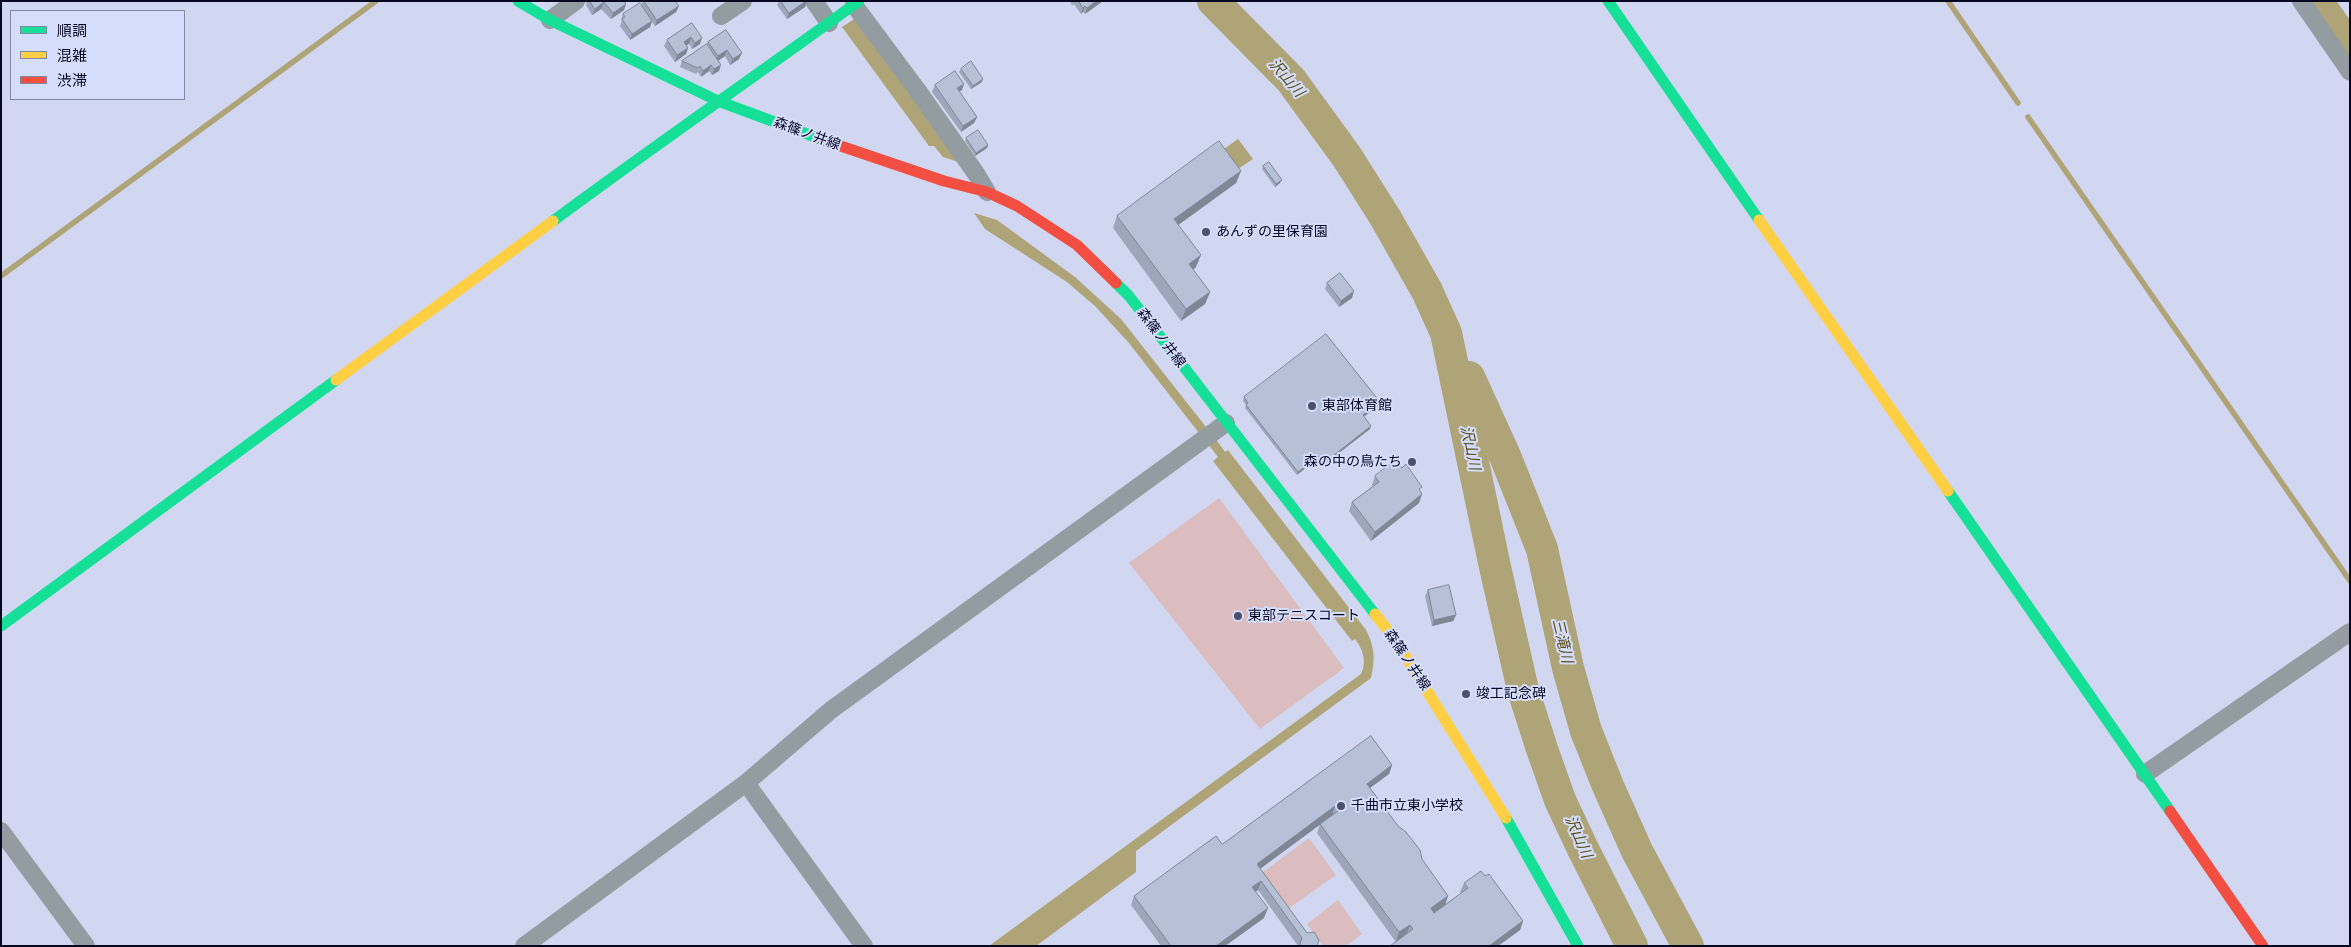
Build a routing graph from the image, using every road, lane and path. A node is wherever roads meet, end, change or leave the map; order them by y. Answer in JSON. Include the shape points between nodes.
{"nodes":[{"id":1,"x":518,"y":1,"type":"edge"},
{"id":2,"x":576,"y":1,"type":"edge"},
{"id":3,"x":743,"y":1,"type":"edge"},
{"id":4,"x":814,"y":1,"type":"edge"},
{"id":5,"x":1608,"y":1,"type":"edge"},
{"id":6,"x":2300,"y":1,"type":"edge"},
{"id":7,"x":855,"y":4,"type":"edge"},
{"id":8,"x":722,"y":16,"type":"dead end"},
{"id":9,"x":550,"y":20,"type":"junction"},
{"id":10,"x":830,"y":22,"type":"junction"},
{"id":11,"x":2350,"y":72,"type":"edge"},
{"id":12,"x":718,"y":102,"type":"junction"},
{"id":13,"x":987,"y":192,"type":"junction"},
{"id":14,"x":1226,"y":423,"type":"junction"},
{"id":15,"x":1,"y":626,"type":"edge"},
{"id":16,"x":2350,"y":632,"type":"edge"},
{"id":17,"x":2145,"y":774,"type":"junction"},
{"id":18,"x":746,"y":783,"type":"junction"},
{"id":19,"x":1,"y":831,"type":"edge"},
{"id":20,"x":86,"y":946,"type":"edge"},
{"id":21,"x":524,"y":946,"type":"edge"},
{"id":22,"x":864,"y":946,"type":"edge"},
{"id":23,"x":1578,"y":946,"type":"edge"},
{"id":24,"x":2263,"y":946,"type":"edge"}],
"edges":[{"from":1,"to":9,"type":"street","name":"森篠ノ井線"},
{"from":2,"to":9,"type":"street"},
{"from":3,"to":8,"type":"street"},
{"from":4,"to":10,"type":"street"},
{"from":5,"to":17,"type":"street"},
{"from":6,"to":11,"type":"street"},
{"from":7,"to":10,"type":"street"},
{"from":7,"to":13,"type":"street"},
{"from":9,"to":12,"type":"street","name":"森篠ノ井線"},
{"from":10,"to":12,"type":"street"},
{"from":12,"to":13,"type":"street","name":"森篠ノ井線","via":[[861,154]]},
{"from":12,"to":15,"type":"street"},
{"from":13,"to":14,"type":"street","name":"森篠ノ井線","via":[[1017,206],[1078,245],[1101,267],[1129,296]]},
{"from":14,"to":18,"type":"street","via":[[831,710]]},
{"from":14,"to":23,"type":"street","name":"森篠ノ井線","via":[[1396,641],[1493,794]]},
{"from":16,"to":17,"type":"street"},
{"from":17,"to":24,"type":"street"},
{"from":18,"to":21,"type":"street"},
{"from":18,"to":22,"type":"street"},
{"from":19,"to":20,"type":"street"}]}
